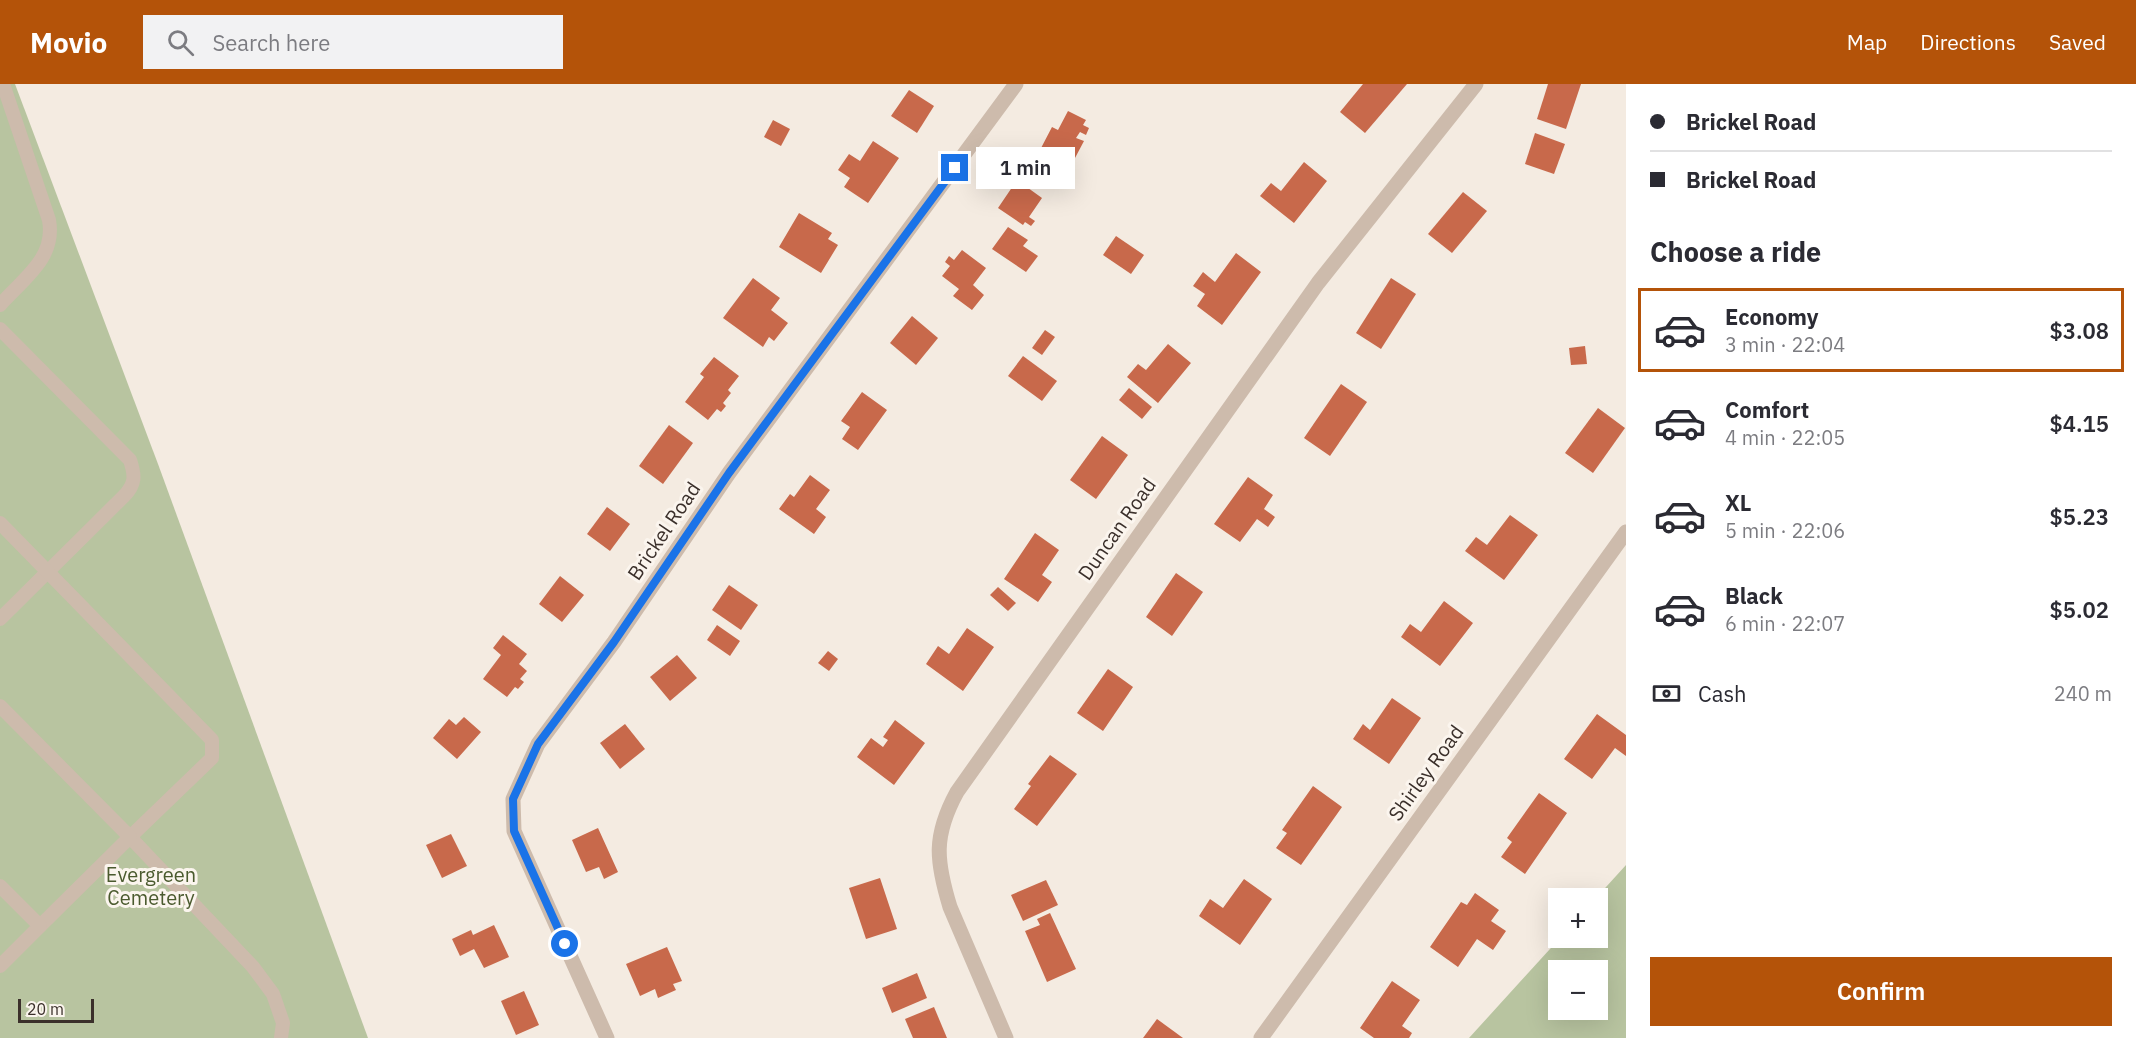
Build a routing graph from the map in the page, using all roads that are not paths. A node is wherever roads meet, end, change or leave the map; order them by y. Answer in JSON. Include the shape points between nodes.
{"nodes":[{"id":1,"x":3,"y":84,"type":"edge"},
{"id":2,"x":1016,"y":84,"type":"edge"},
{"id":3,"x":1476,"y":84,"type":"edge"},
{"id":4,"x":0,"y":305,"type":"edge"},
{"id":5,"x":0,"y":329,"type":"edge"},
{"id":6,"x":0,"y":523,"type":"edge"},
{"id":7,"x":1626,"y":532,"type":"edge"},
{"id":8,"x":48,"y":570,"type":"junction"},
{"id":9,"x":0,"y":619,"type":"edge"},
{"id":10,"x":0,"y":706,"type":"edge"},
{"id":11,"x":130,"y":837,"type":"junction"},
{"id":12,"x":0,"y":886,"type":"edge"},
{"id":13,"x":40,"y":926,"type":"junction"},
{"id":14,"x":0,"y":966,"type":"edge"},
{"id":15,"x":281,"y":1038,"type":"edge"},
{"id":16,"x":607,"y":1038,"type":"edge"},
{"id":17,"x":1006,"y":1038,"type":"edge"},
{"id":18,"x":1261,"y":1038,"type":"edge"}],
"edges":[{"from":1,"to":4,"type":"lane","via":[[49,220],[51,240],[44,256]]},
{"from":2,"to":16,"type":"street","name":"Brickel Road","via":[[729,473],[614,642],[538,744],[520,781],[513,799],[514,831]]},
{"from":3,"to":17,"type":"street","name":"Duncan Road","via":[[1311,292],[947,810],[938,847],[944,886]]},
{"from":5,"to":8,"type":"lane","via":[[130,459],[135,473],[132,488]]},
{"from":6,"to":8,"type":"lane"},
{"from":7,"to":18,"type":"street","name":"Shirley Road"},
{"from":8,"to":9,"type":"lane"},
{"from":8,"to":11,"type":"lane","via":[[209,735],[214,746],[212,758]]},
{"from":10,"to":11,"type":"lane"},
{"from":11,"to":13,"type":"lane"},
{"from":11,"to":15,"type":"lane","via":[[253,967],[273,994],[283,1023]]},
{"from":12,"to":13,"type":"lane"},
{"from":13,"to":14,"type":"lane"}]}
